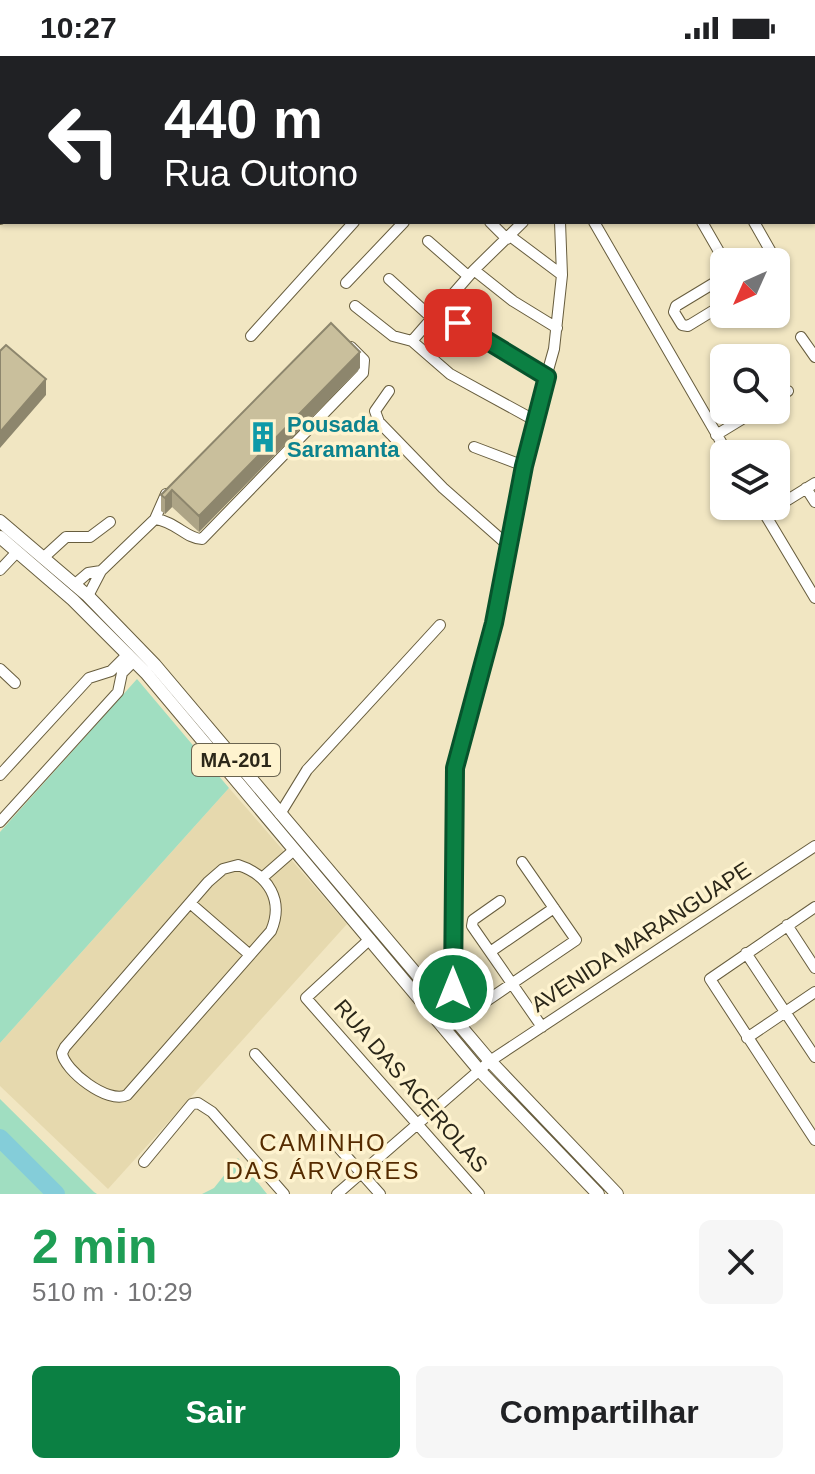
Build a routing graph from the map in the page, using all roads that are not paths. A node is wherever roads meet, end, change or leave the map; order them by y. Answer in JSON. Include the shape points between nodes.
{"nodes":[{"id":1,"x":352,"y":224,"type":"edge"},
{"id":2,"x":402,"y":224,"type":"edge"},
{"id":3,"x":492,"y":224,"type":"edge"},
{"id":4,"x":521,"y":224,"type":"edge"},
{"id":5,"x":560,"y":224,"type":"edge"},
{"id":6,"x":595,"y":224,"type":"edge"},
{"id":7,"x":703,"y":224,"type":"edge"},
{"id":8,"x":755,"y":224,"type":"edge"},
{"id":9,"x":508,"y":237,"type":"junction"},
{"id":10,"x":428,"y":241,"type":"dead end"},
{"id":11,"x":717,"y":248,"type":"edge"},
{"id":12,"x":769,"y":248,"type":"edge"},
{"id":13,"x":471,"y":273,"type":"junction"},
{"id":14,"x":562,"y":275,"type":"junction"},
{"id":15,"x":389,"y":279,"type":"dead end"},
{"id":16,"x":346,"y":283,"type":"dead end"},
{"id":17,"x":710,"y":285,"type":"edge"},
{"id":18,"x":355,"y":306,"type":"dead end"},
{"id":19,"x":710,"y":313,"type":"edge"},
{"id":20,"x":436,"y":314,"type":"junction"},
{"id":21,"x":557,"y":328,"type":"junction"},
{"id":22,"x":251,"y":336,"type":"dead end"},
{"id":23,"x":801,"y":337,"type":"dead end"},
{"id":24,"x":344,"y":341,"type":"edge"},
{"id":25,"x":412,"y":341,"type":"junction"},
{"id":26,"x":815,"y":357,"type":"edge"},
{"id":27,"x":547,"y":377,"type":"junction"},
{"id":28,"x":389,"y":391,"type":"dead end"},
{"id":29,"x":534,"y":420,"type":"junction"},
{"id":30,"x":734,"y":424,"type":"edge"},
{"id":31,"x":716,"y":435,"type":"junction"},
{"id":32,"x":719,"y":440,"type":"edge"},
{"id":33,"x":474,"y":447,"type":"dead end"},
{"id":34,"x":524,"y":466,"type":"junction"},
{"id":35,"x":177,"y":483,"type":"edge"},
{"id":36,"x":811,"y":485,"type":"edge"},
{"id":37,"x":790,"y":496,"type":"edge"},
{"id":38,"x":815,"y":502,"type":"edge"},
{"id":39,"x":155,"y":519,"type":"junction"},
{"id":40,"x":768,"y":520,"type":"edge"},
{"id":41,"x":0,"y":521,"type":"edge"},
{"id":42,"x":110,"y":522,"type":"dead end"},
{"id":43,"x":0,"y":537,"type":"edge"},
{"id":44,"x":511,"y":548,"type":"junction"},
{"id":45,"x":17,"y":552,"type":"junction"},
{"id":46,"x":43,"y":558,"type":"junction"},
{"id":47,"x":0,"y":570,"type":"edge"},
{"id":48,"x":101,"y":571,"type":"junction"},
{"id":49,"x":74,"y":585,"type":"junction"},
{"id":50,"x":88,"y":596,"type":"junction"},
{"id":51,"x":815,"y":598,"type":"edge"},
{"id":52,"x":440,"y":625,"type":"dead end"},
{"id":53,"x":131,"y":658,"type":"junction"},
{"id":54,"x":0,"y":669,"type":"edge"},
{"id":55,"x":15,"y":683,"type":"dead end"},
{"id":56,"x":0,"y":775,"type":"edge"},
{"id":57,"x":280,"y":814,"type":"junction"},
{"id":58,"x":0,"y":822,"type":"edge"},
{"id":59,"x":815,"y":846,"type":"edge"},
{"id":60,"x":294,"y":850,"type":"junction"},
{"id":61,"x":522,"y":862,"type":"dead end"},
{"id":62,"x":262,"y":878,"type":"junction"},
{"id":63,"x":500,"y":901,"type":"dead end"},
{"id":64,"x":190,"y":903,"type":"junction"},
{"id":65,"x":815,"y":907,"type":"edge"},
{"id":66,"x":554,"y":908,"type":"junction"},
{"id":67,"x":787,"y":925,"type":"junction"},
{"id":68,"x":370,"y":939,"type":"junction"},
{"id":69,"x":490,"y":952,"type":"junction"},
{"id":70,"x":746,"y":953,"type":"junction"},
{"id":71,"x":250,"y":955,"type":"junction"},
{"id":72,"x":815,"y":968,"type":"edge"},
{"id":73,"x":512,"y":984,"type":"junction"},
{"id":74,"x":815,"y":992,"type":"edge"},
{"id":75,"x":482,"y":1004,"type":"dead end"},
{"id":76,"x":786,"y":1012,"type":"junction"},
{"id":77,"x":453,"y":1018,"type":"junction"},
{"id":78,"x":542,"y":1027,"type":"junction"},
{"id":79,"x":747,"y":1038,"type":"junction"},
{"id":80,"x":255,"y":1054,"type":"dead end"},
{"id":81,"x":815,"y":1057,"type":"edge"},
{"id":82,"x":485,"y":1065,"type":"junction"},
{"id":83,"x":417,"y":1124,"type":"junction"},
{"id":84,"x":815,"y":1140,"type":"edge"},
{"id":85,"x":144,"y":1162,"type":"dead end"},
{"id":86,"x":361,"y":1173,"type":"junction"},
{"id":87,"x":284,"y":1194,"type":"edge"},
{"id":88,"x":337,"y":1194,"type":"edge"},
{"id":89,"x":380,"y":1194,"type":"edge"},
{"id":90,"x":479,"y":1194,"type":"edge"},
{"id":91,"x":598,"y":1194,"type":"edge"},
{"id":92,"x":617,"y":1194,"type":"edge"}],
"edges":[{"from":1,"to":22,"type":"street"},
{"from":2,"to":16,"type":"street"},
{"from":3,"to":9,"type":"street"},
{"from":4,"to":9,"type":"street"},
{"from":5,"to":14,"type":"street"},
{"from":6,"to":31,"type":"street"},
{"from":7,"to":11,"type":"street"},
{"from":8,"to":12,"type":"street"},
{"from":9,"to":13,"type":"street"},
{"from":9,"to":14,"type":"street"},
{"from":10,"to":13,"type":"street"},
{"from":13,"to":20,"type":"street"},
{"from":13,"to":21,"type":"street"},
{"from":14,"to":21,"type":"street"},
{"from":15,"to":20,"type":"street"},
{"from":17,"to":19,"type":"street","via":[[674,312],[688,326]]},
{"from":18,"to":25,"type":"street","via":[[393,336]]},
{"from":20,"to":25,"type":"street"},
{"from":20,"to":27,"type":"street"},
{"from":21,"to":27,"type":"street"},
{"from":23,"to":26,"type":"street"},
{"from":24,"to":39,"type":"street","via":[[364,360],[363,373],[202,539],[169,520]]},
{"from":25,"to":29,"type":"street","via":[[450,374]]},
{"from":27,"to":29,"type":"street"},
{"from":28,"to":44,"type":"street","via":[[375,411],[379,422]]},
{"from":29,"to":34,"type":"street"},
{"from":30,"to":31,"type":"street"},
{"from":31,"to":32,"type":"street"},
{"from":33,"to":34,"type":"street"},
{"from":34,"to":44,"type":"street"},
{"from":35,"to":39,"type":"street"},
{"from":36,"to":37,"type":"street"},
{"from":36,"to":38,"type":"street"},
{"from":39,"to":48,"type":"street"},
{"from":40,"to":51,"type":"street"},
{"from":41,"to":46,"type":"main road","number":"MA-201"},
{"from":42,"to":46,"type":"street","via":[[90,537],[66,537]]},
{"from":43,"to":45,"type":"main road","number":"MA-201"},
{"from":44,"to":77,"type":"street","via":[[455,768]]},
{"from":45,"to":47,"type":"street"},
{"from":45,"to":53,"type":"main road","number":"MA-201"},
{"from":46,"to":49,"type":"main road","number":"MA-201"},
{"from":48,"to":49,"type":"street","via":[[88,573]]},
{"from":48,"to":50,"type":"street"},
{"from":49,"to":50,"type":"main road","number":"MA-201"},
{"from":50,"to":57,"type":"main road","number":"MA-201","via":[[169,681]]},
{"from":52,"to":57,"type":"street","via":[[307,770]]},
{"from":53,"to":56,"type":"street","via":[[89,678]]},
{"from":53,"to":58,"type":"street","via":[[118,692]]},
{"from":53,"to":60,"type":"main road","number":"MA-201"},
{"from":54,"to":55,"type":"street"},
{"from":57,"to":77,"type":"main road","number":"MA-201"},
{"from":59,"to":78,"type":"street","name":"AVENIDA MARANGUAPE"},
{"from":60,"to":62,"type":"street"},
{"from":60,"to":68,"type":"main road","number":"MA-201"},
{"from":61,"to":66,"type":"street"},
{"from":62,"to":64,"type":"street","via":[[248,868],[231,866],[216,874]]},
{"from":62,"to":71,"type":"street","via":[[273,890],[278,912],[271,931]]},
{"from":63,"to":69,"type":"street","via":[[472,923]]},
{"from":64,"to":71,"type":"street"},
{"from":64,"to":71,"type":"street","via":[[65,1047],[65,1063],[106,1096],[127,1095]]},
{"from":65,"to":67,"type":"street"},
{"from":66,"to":69,"type":"street"},
{"from":66,"to":73,"type":"street","via":[[576,940]]},
{"from":67,"to":70,"type":"street"},
{"from":67,"to":72,"type":"street"},
{"from":68,"to":82,"type":"main road","number":"MA-201"},
{"from":68,"to":83,"type":"street","name":"RUA DAS ACEROLAS","via":[[306,998]]},
{"from":69,"to":73,"type":"street"},
{"from":70,"to":76,"type":"street"},
{"from":70,"to":79,"type":"street","via":[[710,982]]},
{"from":73,"to":75,"type":"street"},
{"from":73,"to":78,"type":"street"},
{"from":74,"to":76,"type":"street"},
{"from":76,"to":79,"type":"street"},
{"from":76,"to":81,"type":"street"},
{"from":77,"to":82,"type":"main road","number":"MA-201"},
{"from":78,"to":82,"type":"street","name":"AVENIDA MARANGUAPE"},
{"from":79,"to":84,"type":"street"},
{"from":80,"to":86,"type":"street"},
{"from":82,"to":83,"type":"street","name":"AVENIDA MARANGUAPE"},
{"from":82,"to":91,"type":"main road","number":"MA-201"},
{"from":82,"to":92,"type":"main road","number":"MA-201"},
{"from":83,"to":86,"type":"street","name":"AVENIDA MARANGUAPE"},
{"from":83,"to":90,"type":"street","name":"RUA DAS ACEROLAS"},
{"from":85,"to":87,"type":"street","via":[[198,1103]]},
{"from":86,"to":88,"type":"street","name":"AVENIDA MARANGUAPE"},
{"from":86,"to":89,"type":"street"}]}
